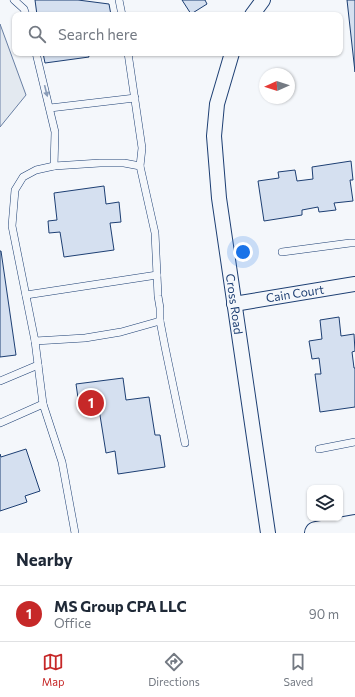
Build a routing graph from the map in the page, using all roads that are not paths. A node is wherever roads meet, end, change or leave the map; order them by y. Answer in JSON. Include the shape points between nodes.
{"nodes":[{"id":1,"x":14,"y":0,"type":"edge"},
{"id":2,"x":120,"y":0,"type":"edge"},
{"id":3,"x":263,"y":0,"type":"edge"},
{"id":4,"x":25,"y":12,"type":"edge"},
{"id":5,"x":122,"y":12,"type":"edge"},
{"id":6,"x":254,"y":12,"type":"edge"},
{"id":7,"x":37,"y":56,"type":"edge"},
{"id":8,"x":128,"y":56,"type":"edge"},
{"id":9,"x":231,"y":56,"type":"edge"},
{"id":10,"x":135,"y":98,"type":"junction"},
{"id":11,"x":50,"y":108,"type":"junction"},
{"id":12,"x":54,"y":166,"type":"junction"},
{"id":13,"x":140,"y":166,"type":"junction"},
{"id":14,"x":355,"y":243,"type":"edge"},
{"id":15,"x":282,"y":252,"type":"dead end"},
{"id":16,"x":157,"y":275,"type":"junction"},
{"id":17,"x":355,"y":284,"type":"edge"},
{"id":18,"x":26,"y":295,"type":"junction"},
{"id":19,"x":234,"y":304,"type":"junction"},
{"id":20,"x":160,"y":321,"type":"junction"},
{"id":21,"x":35,"y":340,"type":"junction"},
{"id":22,"x":38,"y":365,"type":"junction"},
{"id":23,"x":0,"y":381,"type":"edge"},
{"id":24,"x":43,"y":404,"type":"junction"},
{"id":25,"x":0,"y":423,"type":"edge"},
{"id":26,"x":355,"y":442,"type":"edge"},
{"id":27,"x":185,"y":443,"type":"dead end"},
{"id":28,"x":319,"y":449,"type":"dead end"},
{"id":29,"x":75,"y":533,"type":"edge"},
{"id":30,"x":268,"y":533,"type":"edge"}],
"edges":[{"from":1,"to":4,"type":"lane"},
{"from":2,"to":5,"type":"lane"},
{"from":3,"to":6,"type":"street"},
{"from":7,"to":11,"type":"lane","one_way":true},
{"from":8,"to":10,"type":"lane"},
{"from":9,"to":19,"type":"street","name":"Cross Road","via":[[217,104],[214,136],[218,198]]},
{"from":10,"to":11,"type":"lane"},
{"from":10,"to":13,"type":"lane","via":[[142,148]]},
{"from":11,"to":12,"type":"lane","via":[[55,132]]},
{"from":12,"to":13,"type":"lane","via":[[100,163]]},
{"from":12,"to":18,"type":"lane","via":[[36,170],[23,177],[15,190],[12,226]]},
{"from":13,"to":16,"type":"lane","via":[[155,233]]},
{"from":14,"to":15,"type":"lane"},
{"from":16,"to":18,"type":"lane"},
{"from":16,"to":20,"type":"lane"},
{"from":17,"to":19,"type":"street","name":"Cain Court"},
{"from":18,"to":21,"type":"lane"},
{"from":19,"to":30,"type":"street","name":"Cross Road"},
{"from":20,"to":21,"type":"lane","via":[[122,332],[85,338]]},
{"from":20,"to":27,"type":"lane"},
{"from":21,"to":22,"type":"lane"},
{"from":22,"to":23,"type":"lane"},
{"from":22,"to":24,"type":"lane"},
{"from":24,"to":25,"type":"lane"},
{"from":24,"to":29,"type":"lane","via":[[62,462]]},
{"from":26,"to":28,"type":"lane"}]}
